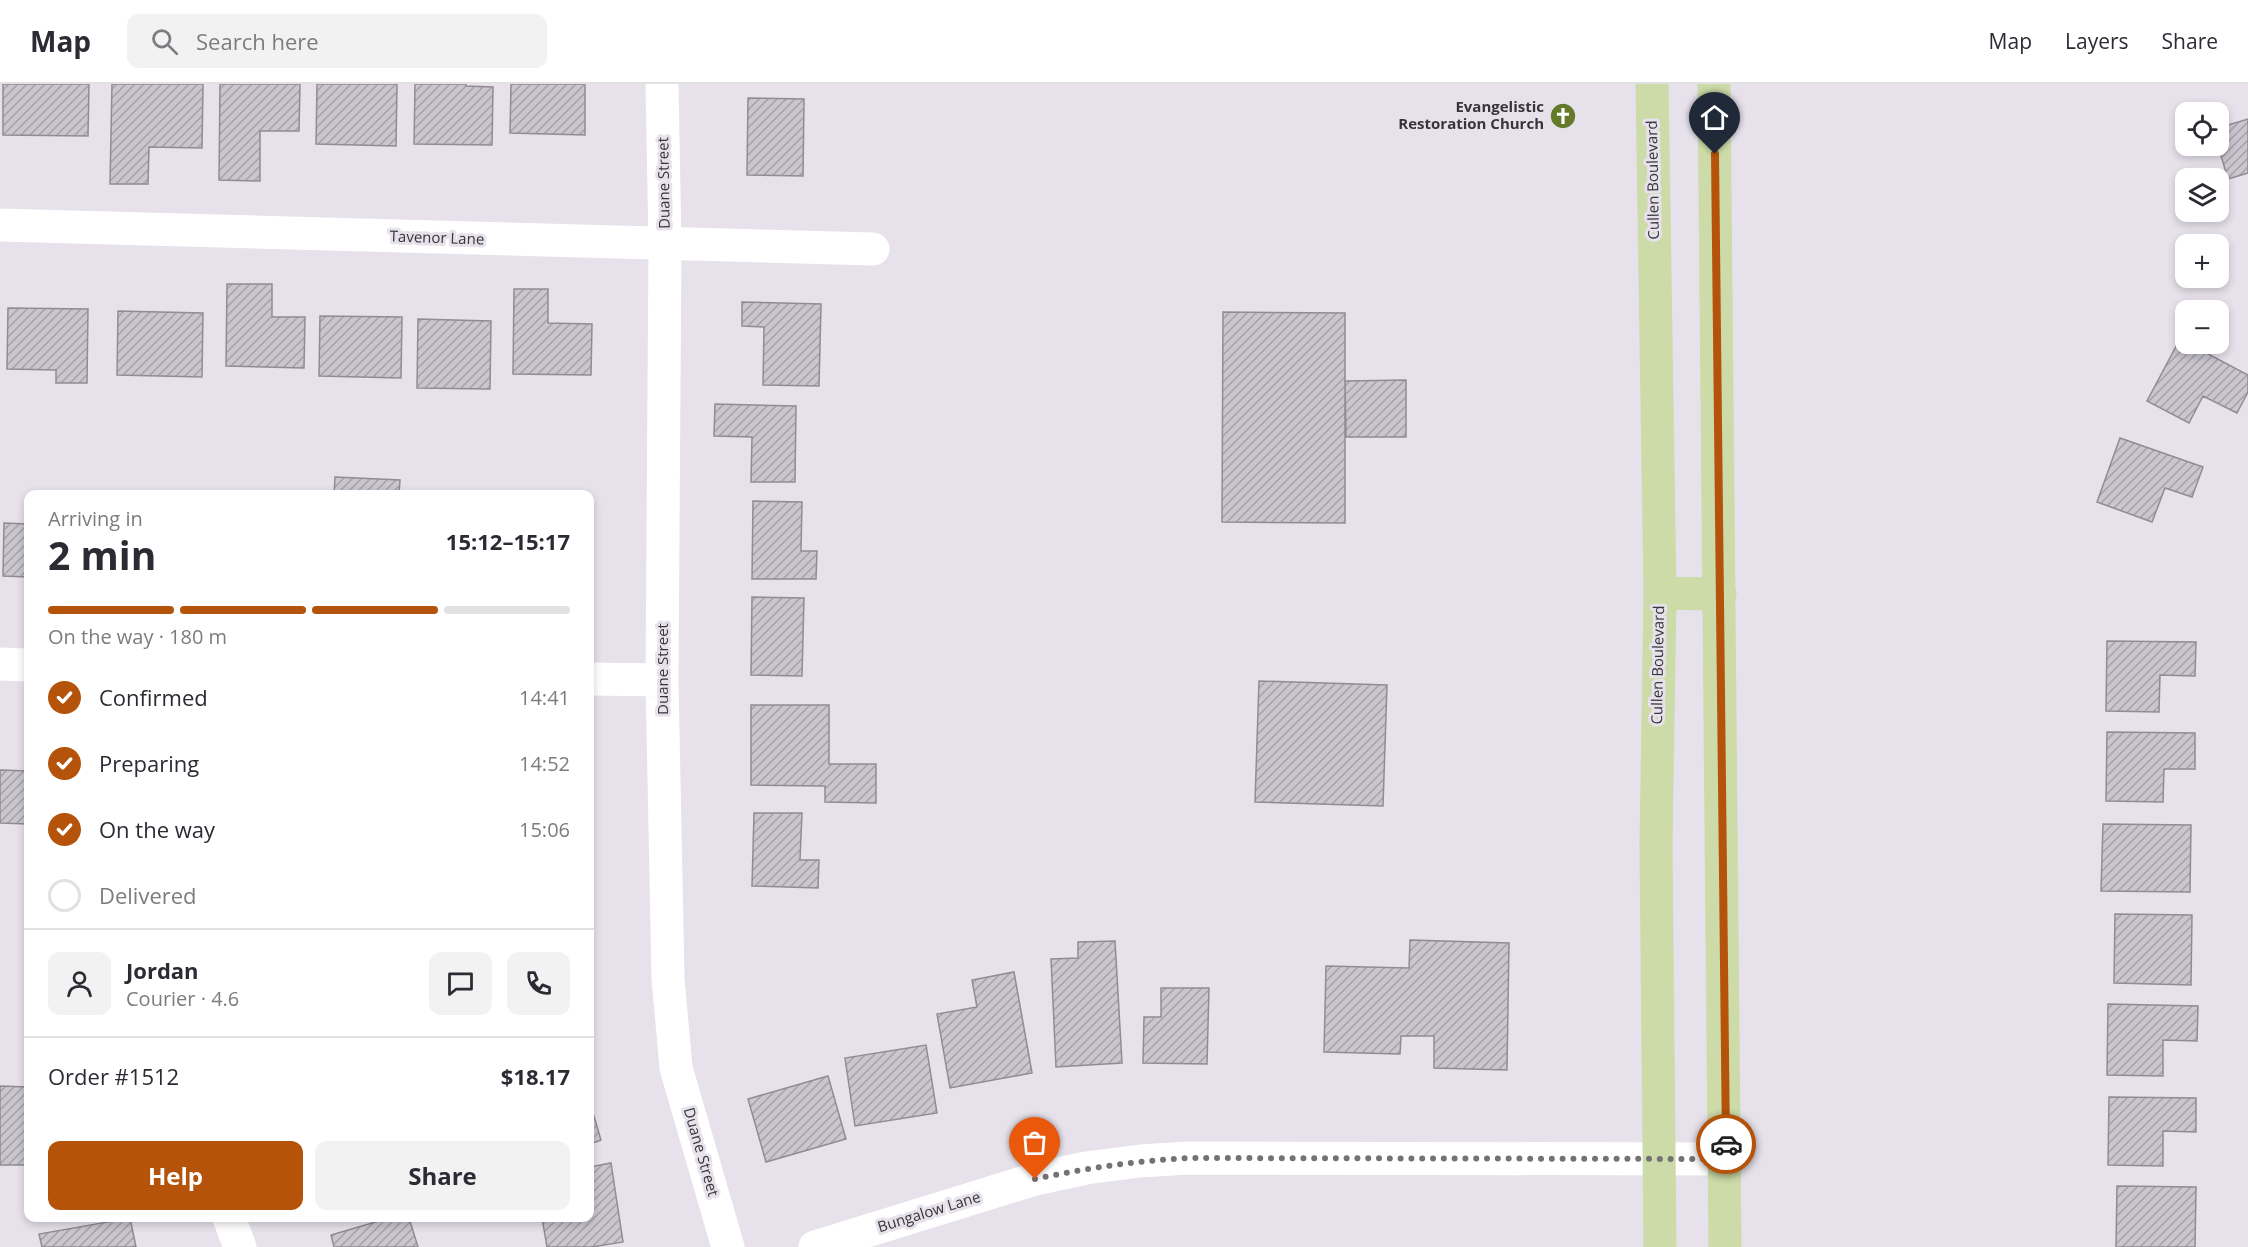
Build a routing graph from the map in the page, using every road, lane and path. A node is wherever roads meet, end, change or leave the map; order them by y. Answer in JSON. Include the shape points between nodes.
{"nodes":[{"id":1,"x":662,"y":84,"type":"edge"},
{"id":2,"x":1652,"y":84,"type":"edge"},
{"id":3,"x":1714,"y":84,"type":"edge"},
{"id":4,"x":0,"y":225,"type":"edge"},
{"id":5,"x":665,"y":244,"type":"junction"},
{"id":6,"x":873,"y":249,"type":"dead end"},
{"id":7,"x":1660,"y":593,"type":"junction"},
{"id":8,"x":1720,"y":594,"type":"junction"},
{"id":9,"x":0,"y":664,"type":"edge"},
{"id":10,"x":24,"y":664,"type":"edge"},
{"id":11,"x":594,"y":678,"type":"edge"},
{"id":12,"x":662,"y":680,"type":"junction"},
{"id":13,"x":1659,"y":1159,"type":"junction"},
{"id":14,"x":1726,"y":1159,"type":"junction"},
{"id":15,"x":231,"y":1222,"type":"edge"},
{"id":16,"x":240,"y":1247,"type":"edge"},
{"id":17,"x":728,"y":1247,"type":"edge"},
{"id":18,"x":815,"y":1247,"type":"edge"},
{"id":19,"x":1660,"y":1247,"type":"edge"},
{"id":20,"x":1725,"y":1247,"type":"edge"}],
"edges":[{"from":1,"to":5,"type":"street","name":"Duane Street"},
{"from":2,"to":7,"type":"main road","name":"Cullen Boulevard"},
{"from":3,"to":8,"type":"main road"},
{"from":4,"to":5,"type":"street","name":"Tavenor Lane"},
{"from":5,"to":6,"type":"street","name":"Tavenor Lane"},
{"from":5,"to":12,"type":"street","name":"Duane Street"},
{"from":7,"to":8,"type":"main road"},
{"from":7,"to":13,"type":"main road","name":"Cullen Boulevard","via":[[1656,846]]},
{"from":8,"to":14,"type":"main road"},
{"from":9,"to":10,"type":"street"},
{"from":11,"to":12,"type":"street"},
{"from":12,"to":17,"type":"street","name":"Duane Street","via":[[668,978],[676,1068]]},
{"from":13,"to":14,"type":"street","name":"Bungalow Lane"},
{"from":13,"to":18,"type":"street","name":"Bungalow Lane","via":[[1140,1161],[1035,1179]]},
{"from":13,"to":19,"type":"main road","name":"Cullen Boulevard"},
{"from":14,"to":20,"type":"main road"},
{"from":15,"to":16,"type":"street"}]}
